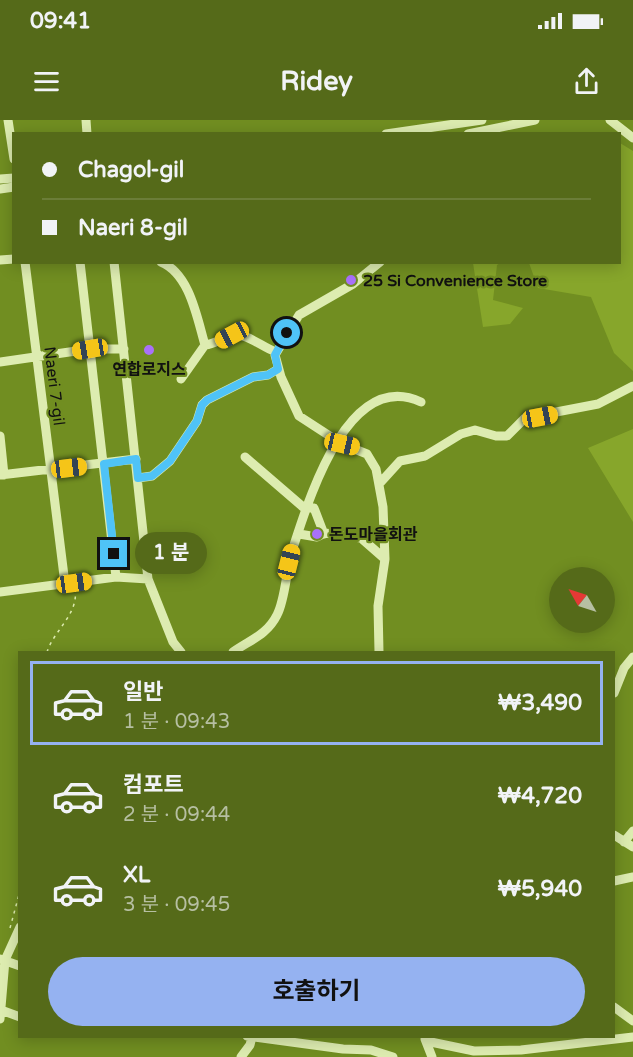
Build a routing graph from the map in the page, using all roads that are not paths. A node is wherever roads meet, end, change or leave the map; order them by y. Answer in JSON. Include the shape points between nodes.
{"nodes":[{"id":1,"x":8,"y":120,"type":"edge"},
{"id":2,"x":482,"y":120,"type":"edge"},
{"id":3,"x":535,"y":120,"type":"edge"},
{"id":4,"x":615,"y":122,"type":"edge"},
{"id":5,"x":437,"y":130,"type":"edge"},
{"id":6,"x":412,"y":132,"type":"edge"},
{"id":7,"x":478,"y":132,"type":"edge"},
{"id":8,"x":633,"y":138,"type":"edge"},
{"id":9,"x":12,"y":146,"type":"edge"},
{"id":10,"x":26,"y":264,"type":"edge"},
{"id":11,"x":80,"y":264,"type":"edge"},
{"id":12,"x":114,"y":264,"type":"edge"},
{"id":13,"x":378,"y":264,"type":"edge"},
{"id":14,"x":174,"y":265,"type":"edge"},
{"id":15,"x":205,"y":345,"type":"junction"},
{"id":16,"x":90,"y":349,"type":"junction"},
{"id":17,"x":124,"y":349,"type":"junction"},
{"id":18,"x":275,"y":353,"type":"junction"},
{"id":19,"x":36,"y":358,"type":"junction"},
{"id":20,"x":0,"y":362,"type":"edge"},
{"id":21,"x":278,"y":369,"type":"junction"},
{"id":22,"x":182,"y":379,"type":"dead end"},
{"id":23,"x":633,"y":386,"type":"edge"},
{"id":24,"x":421,"y":402,"type":"dead end"},
{"id":25,"x":0,"y":436,"type":"edge"},
{"id":26,"x":337,"y":440,"type":"junction"},
{"id":27,"x":245,"y":457,"type":"dead end"},
{"id":28,"x":136,"y":459,"type":"junction"},
{"id":29,"x":104,"y":464,"type":"junction"},
{"id":30,"x":51,"y":470,"type":"junction"},
{"id":31,"x":2,"y":475,"type":"edge"},
{"id":32,"x":138,"y":478,"type":"junction"},
{"id":33,"x":380,"y":483,"type":"junction"},
{"id":34,"x":308,"y":506,"type":"junction"},
{"id":35,"x":299,"y":534,"type":"junction"},
{"id":36,"x":324,"y":534,"type":"junction"},
{"id":37,"x":385,"y":559,"type":"junction"},
{"id":38,"x":116,"y":577,"type":"junction"},
{"id":39,"x":148,"y":579,"type":"junction"},
{"id":40,"x":69,"y":583,"type":"junction"},
{"id":41,"x":0,"y":592,"type":"edge"},
{"id":42,"x":180,"y":651,"type":"edge"},
{"id":43,"x":235,"y":651,"type":"edge"},
{"id":44,"x":379,"y":651,"type":"edge"},
{"id":45,"x":633,"y":657,"type":"edge"},
{"id":46,"x":615,"y":690,"type":"edge"},
{"id":47,"x":633,"y":831,"type":"edge"},
{"id":48,"x":615,"y":836,"type":"edge"},
{"id":49,"x":624,"y":842,"type":"junction"},
{"id":50,"x":633,"y":848,"type":"edge"},
{"id":51,"x":633,"y":877,"type":"edge"},
{"id":52,"x":615,"y":881,"type":"edge"},
{"id":53,"x":18,"y":931,"type":"edge"},
{"id":54,"x":2,"y":960,"type":"edge"},
{"id":55,"x":18,"y":965,"type":"edge"},
{"id":56,"x":615,"y":1008,"type":"edge"},
{"id":57,"x":1,"y":1014,"type":"edge"},
{"id":58,"x":18,"y":1017,"type":"edge"},
{"id":59,"x":633,"y":1022,"type":"edge"},
{"id":60,"x":633,"y":1037,"type":"edge"},
{"id":61,"x":252,"y":1038,"type":"edge"},
{"id":62,"x":260,"y":1038,"type":"edge"},
{"id":63,"x":425,"y":1039,"type":"edge"},
{"id":64,"x":241,"y":1057,"type":"edge"},
{"id":65,"x":393,"y":1057,"type":"edge"},
{"id":66,"x":432,"y":1057,"type":"edge"}],
"edges":[{"from":1,"to":9,"type":"street"},
{"from":2,"to":5,"type":"street"},
{"from":3,"to":7,"type":"street"},
{"from":4,"to":8,"type":"street"},
{"from":5,"to":6,"type":"street"},
{"from":10,"to":19,"type":"street","name":"Naeri 7-gil"},
{"from":11,"to":16,"type":"street"},
{"from":12,"to":17,"type":"street"},
{"from":13,"to":18,"type":"street","via":[[353,284],[298,315]]},
{"from":14,"to":15,"type":"street"},
{"from":15,"to":18,"type":"street","via":[[232,335],[243,336]]},
{"from":15,"to":22,"type":"street"},
{"from":16,"to":17,"type":"street"},
{"from":16,"to":19,"type":"street"},
{"from":16,"to":29,"type":"street"},
{"from":17,"to":28,"type":"street"},
{"from":18,"to":21,"type":"street"},
{"from":19,"to":20,"type":"street"},
{"from":19,"to":30,"type":"street","name":"Naeri 7-gil"},
{"from":21,"to":26,"type":"street","via":[[299,416]]},
{"from":21,"to":32,"type":"street","via":[[207,400],[170,461],[152,476]]},
{"from":23,"to":33,"type":"street","via":[[598,404],[525,418],[507,436],[475,430],[461,434],[425,456],[400,461]]},
{"from":24,"to":26,"type":"street","via":[[408,395],[363,408]]},
{"from":25,"to":31,"type":"street"},
{"from":26,"to":33,"type":"street","via":[[367,454]]},
{"from":26,"to":34,"type":"street"},
{"from":27,"to":34,"type":"street","via":[[303,507]]},
{"from":28,"to":29,"type":"street"},
{"from":28,"to":32,"type":"street"},
{"from":29,"to":30,"type":"street"},
{"from":29,"to":38,"type":"street"},
{"from":30,"to":31,"type":"street"},
{"from":30,"to":40,"type":"street","name":"Naeri 7-gil"},
{"from":32,"to":39,"type":"street"},
{"from":33,"to":37,"type":"street"},
{"from":34,"to":35,"type":"street"},
{"from":34,"to":36,"type":"street","via":[[318,514]]},
{"from":35,"to":36,"type":"street"},
{"from":35,"to":43,"type":"street","via":[[285,576],[279,613],[266,633]]},
{"from":36,"to":37,"type":"street","via":[[361,538]]},
{"from":37,"to":44,"type":"street","via":[[378,606]]},
{"from":38,"to":39,"type":"street"},
{"from":38,"to":40,"type":"street"},
{"from":39,"to":42,"type":"street"},
{"from":40,"to":41,"type":"street"},
{"from":45,"to":46,"type":"street"},
{"from":47,"to":49,"type":"street"},
{"from":48,"to":49,"type":"street"},
{"from":49,"to":50,"type":"street"},
{"from":51,"to":52,"type":"street"},
{"from":53,"to":54,"type":"street"},
{"from":54,"to":55,"type":"street"},
{"from":54,"to":57,"type":"street"},
{"from":56,"to":59,"type":"street"},
{"from":57,"to":58,"type":"street"},
{"from":60,"to":63,"type":"street","via":[[509,1051],[474,1051]]},
{"from":61,"to":64,"type":"street"},
{"from":62,"to":65,"type":"street","via":[[371,1050]]},
{"from":63,"to":66,"type":"street"}]}
